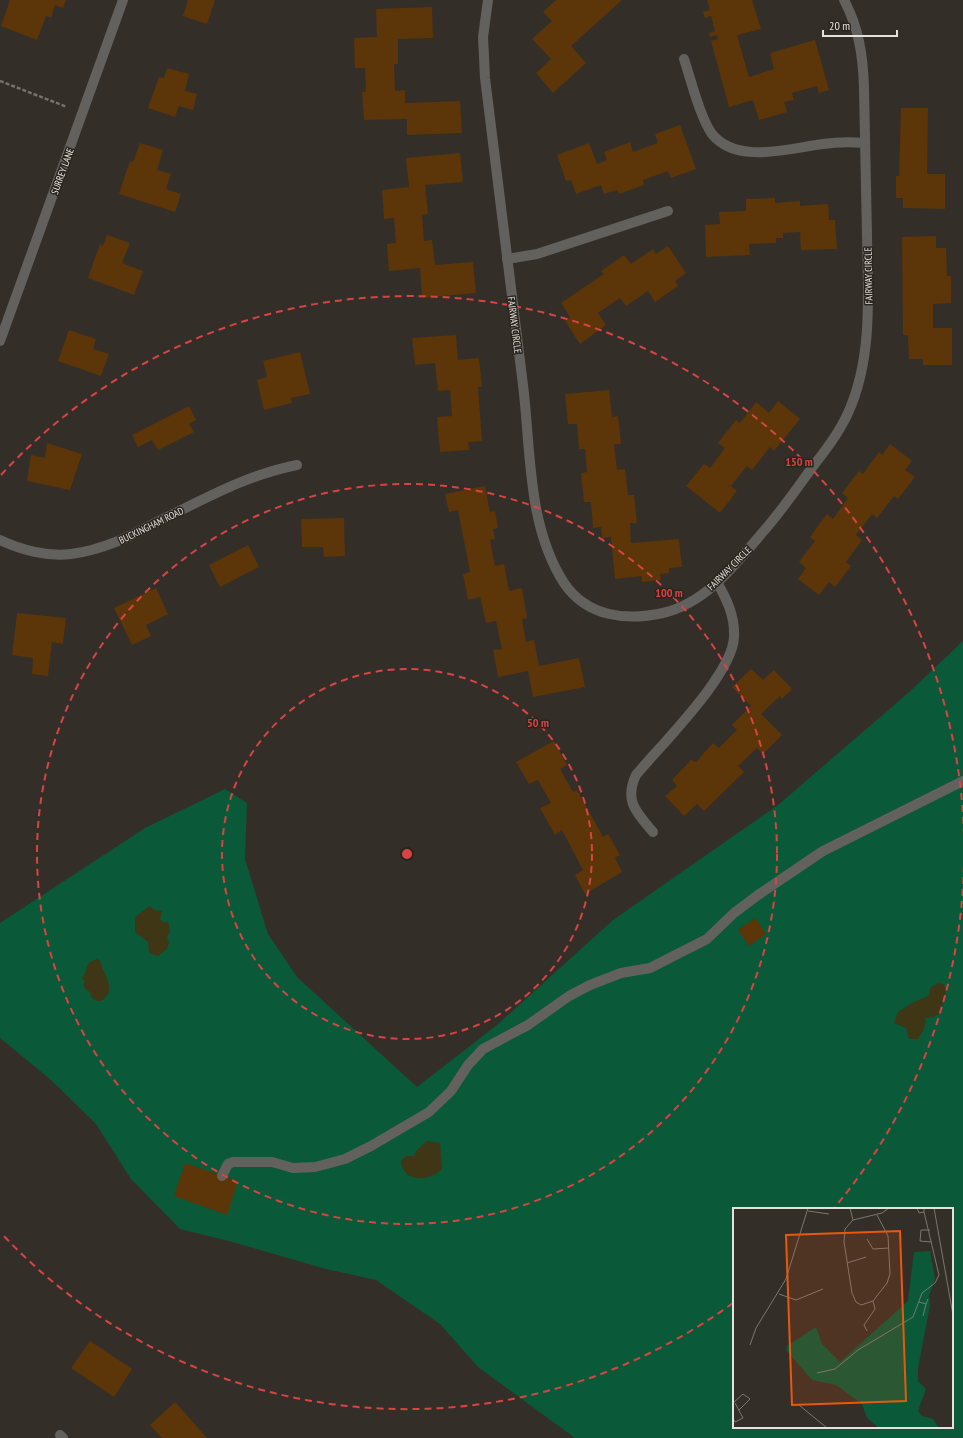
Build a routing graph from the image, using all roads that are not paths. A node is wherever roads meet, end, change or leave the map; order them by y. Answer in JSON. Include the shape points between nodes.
{"nodes":[{"id":1,"x":124,"y":0,"type":"edge"},
{"id":2,"x":488,"y":0,"type":"edge"},
{"id":3,"x":844,"y":0,"type":"edge"},
{"id":4,"x":684,"y":60,"type":"dead end"},
{"id":5,"x":865,"y":143,"type":"junction"},
{"id":6,"x":668,"y":211,"type":"dead end"},
{"id":7,"x":507,"y":259,"type":"junction"},
{"id":8,"x":0,"y":342,"type":"edge"},
{"id":9,"x":297,"y":465,"type":"dead end"},
{"id":10,"x":0,"y":540,"type":"edge"},
{"id":11,"x":718,"y":582,"type":"junction"},
{"id":12,"x":963,"y":781,"type":"edge"},
{"id":13,"x":653,"y":832,"type":"dead end"},
{"id":14,"x":222,"y":1176,"type":"dead end"}],
"edges":[{"from":1,"to":8,"type":"street","name":"SURREY LANE"},
{"from":2,"to":7,"type":"street","name":"FAIRWAY CIRCLE","via":[[483,37],[485,78]]},
{"from":3,"to":5,"type":"street","name":"FAIRWAY CIRCLE","via":[[859,38],[863,63]]},
{"from":4,"to":5,"type":"street","via":[[712,133],[720,142],[732,148],[763,152],[824,144]]},
{"from":5,"to":11,"type":"street","name":"FAIRWAY CIRCLE","via":[[868,301],[863,361],[857,388],[848,413],[835,436],[766,528]]},
{"from":6,"to":7,"type":"street","via":[[537,254]]},
{"from":7,"to":11,"type":"street","name":"FAIRWAY CIRCLE","via":[[536,502],[549,552],[566,586],[593,610],[611,616],[630,617],[650,616],[685,605]]},
{"from":9,"to":10,"type":"street","name":"BUCKINGHAM ROAD","via":[[267,472],[235,484],[119,542],[95,549],[70,554],[49,554]]},
{"from":11,"to":13,"type":"street","via":[[733,620],[734,638],[730,655],[702,697],[636,775],[632,785],[631,799],[635,810]]},
{"from":12,"to":14,"type":"street","via":[[823,851],[752,899],[707,939],[650,968],[621,973],[590,985],[569,996],[528,1025],[483,1049],[468,1065],[451,1092],[429,1112],[371,1146],[345,1158],[315,1167],[293,1168],[272,1162],[233,1162],[228,1164]]}]}
